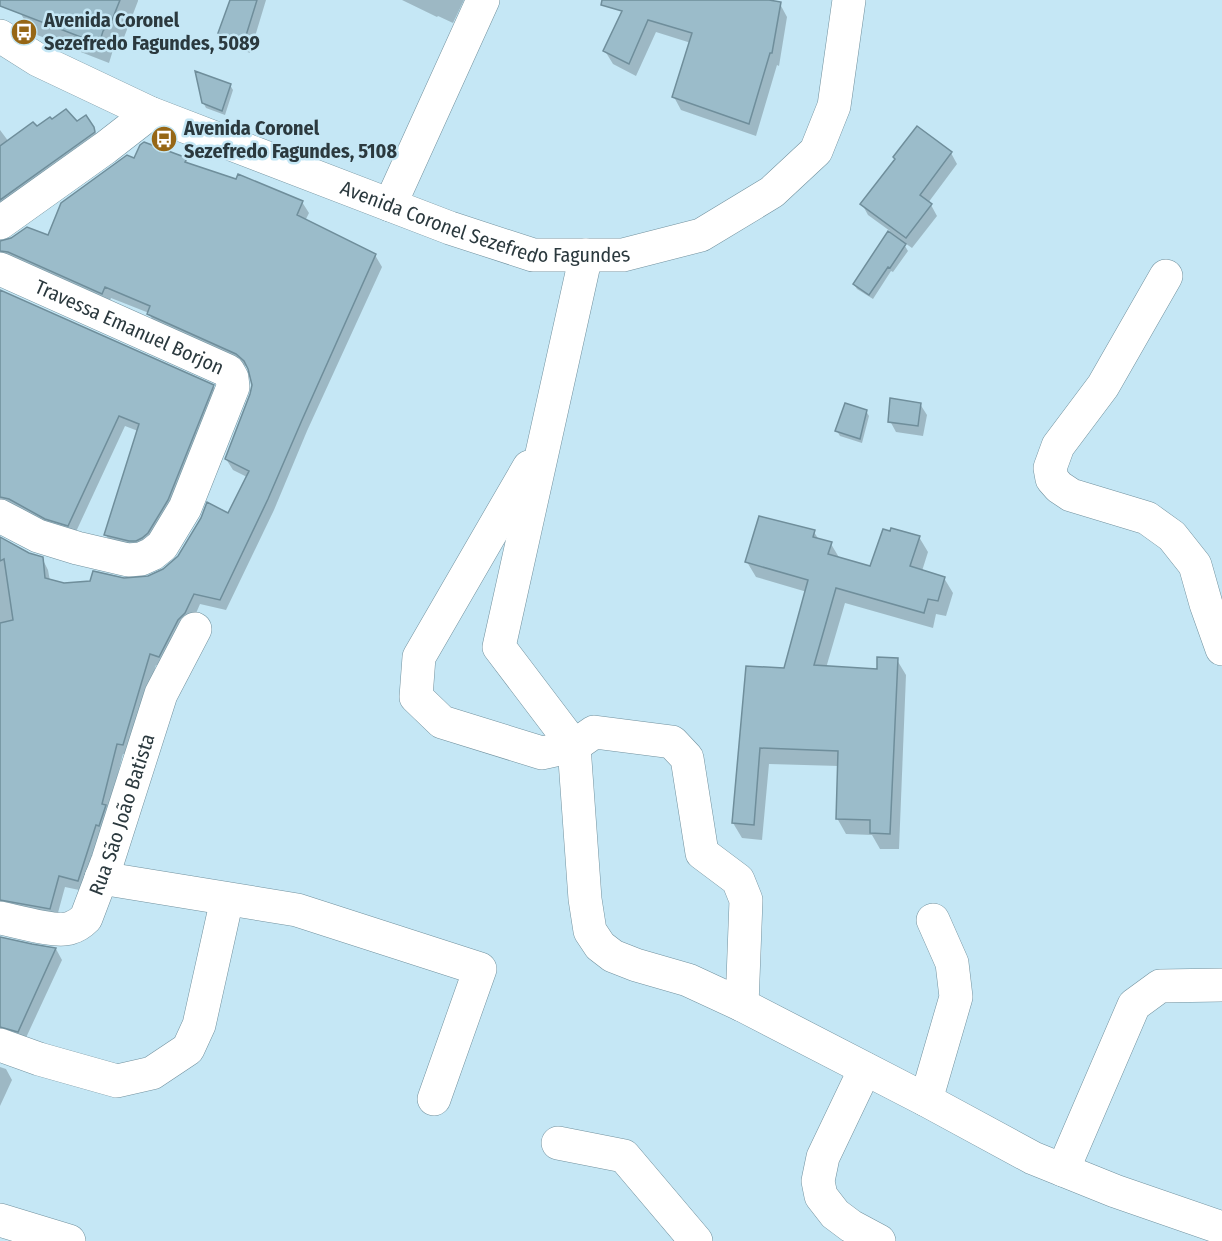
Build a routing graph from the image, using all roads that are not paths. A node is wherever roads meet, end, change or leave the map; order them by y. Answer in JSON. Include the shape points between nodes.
{"nodes":[{"id":1,"x":483,"y":0,"type":"edge"},
{"id":2,"x":849,"y":0,"type":"edge"},
{"id":3,"x":0,"y":36,"type":"edge"},
{"id":4,"x":150,"y":113,"type":"junction"},
{"id":5,"x":390,"y":205,"type":"junction"},
{"id":6,"x":0,"y":223,"type":"edge"},
{"id":7,"x":586,"y":255,"type":"junction"},
{"id":8,"x":0,"y":269,"type":"edge"},
{"id":9,"x":1166,"y":276,"type":"dead end"},
{"id":10,"x":545,"y":439,"type":"junction"},
{"id":11,"x":0,"y":516,"type":"edge"},
{"id":12,"x":195,"y":629,"type":"dead end"},
{"id":13,"x":1222,"y":649,"type":"edge"},
{"id":14,"x":574,"y":746,"type":"junction"},
{"id":15,"x":101,"y":878,"type":"junction"},
{"id":16,"x":227,"y":898,"type":"junction"},
{"id":17,"x":0,"y":918,"type":"edge"},
{"id":18,"x":933,"y":920,"type":"dead end"},
{"id":19,"x":1222,"y":985,"type":"edge"},
{"id":20,"x":742,"y":1005,"type":"junction"},
{"id":21,"x":0,"y":1045,"type":"edge"},
{"id":22,"x":865,"y":1069,"type":"junction"},
{"id":23,"x":434,"y":1099,"type":"dead end"},
{"id":24,"x":926,"y":1100,"type":"junction"},
{"id":25,"x":558,"y":1143,"type":"dead end"},
{"id":26,"x":1063,"y":1170,"type":"junction"},
{"id":27,"x":0,"y":1220,"type":"edge"},
{"id":28,"x":1222,"y":1228,"type":"edge"},
{"id":29,"x":61,"y":1240,"type":"edge"},
{"id":30,"x":696,"y":1241,"type":"edge"},
{"id":31,"x":879,"y":1241,"type":"edge"}],
"edges":[{"from":1,"to":5,"type":"street"},
{"from":2,"to":7,"type":"street","name":"Avenida Coronel Sezefredo Fagundes","via":[[834,106],[816,151],[772,192],[701,235],[623,255]]},
{"from":3,"to":4,"type":"street","name":"Avenida Coronel Sezefredo Fagundes","via":[[38,60]]},
{"from":4,"to":5,"type":"street","name":"Avenida Coronel Sezefredo Fagundes"},
{"from":4,"to":6,"type":"street"},
{"from":5,"to":7,"type":"street","name":"Avenida Coronel Sezefredo Fagundes","via":[[532,255]]},
{"from":7,"to":10,"type":"street"},
{"from":8,"to":11,"type":"street","name":"Travessa Emanuel Borjon","via":[[228,371],[233,387],[185,508],[162,546],[152,554],[128,560],[77,548],[38,536]]},
{"from":9,"to":13,"type":"street","via":[[1103,386],[1058,446],[1050,468],[1059,487],[1071,495],[1147,519],[1172,536],[1195,565]]},
{"from":10,"to":14,"type":"street","via":[[499,647]]},
{"from":10,"to":14,"type":"street","via":[[418,657],[416,697],[442,722],[542,753]]},
{"from":12,"to":15,"type":"street","name":"Rua São João Batista","via":[[161,694]]},
{"from":14,"to":20,"type":"street","via":[[590,931],[613,956],[688,980]]},
{"from":14,"to":20,"type":"street","via":[[594,732],[672,742],[687,758],[702,853],[738,880],[746,900]]},
{"from":15,"to":16,"type":"street"},
{"from":15,"to":17,"type":"street","name":"Rua São João Batista","via":[[86,918],[68,929]]},
{"from":16,"to":21,"type":"street","via":[[199,1025],[188,1049],[152,1073],[117,1082]]},
{"from":16,"to":23,"type":"street","via":[[297,910],[480,969]]},
{"from":18,"to":24,"type":"street","via":[[952,963],[956,997]]},
{"from":19,"to":26,"type":"street","via":[[1160,986],[1134,1005]]},
{"from":20,"to":22,"type":"street"},
{"from":22,"to":24,"type":"street"},
{"from":22,"to":31,"type":"street","via":[[823,1157],[818,1182],[821,1196],[835,1215]]},
{"from":24,"to":26,"type":"street"},
{"from":25,"to":30,"type":"street","via":[[624,1156]]},
{"from":26,"to":28,"type":"street"},
{"from":27,"to":29,"type":"street"}]}
